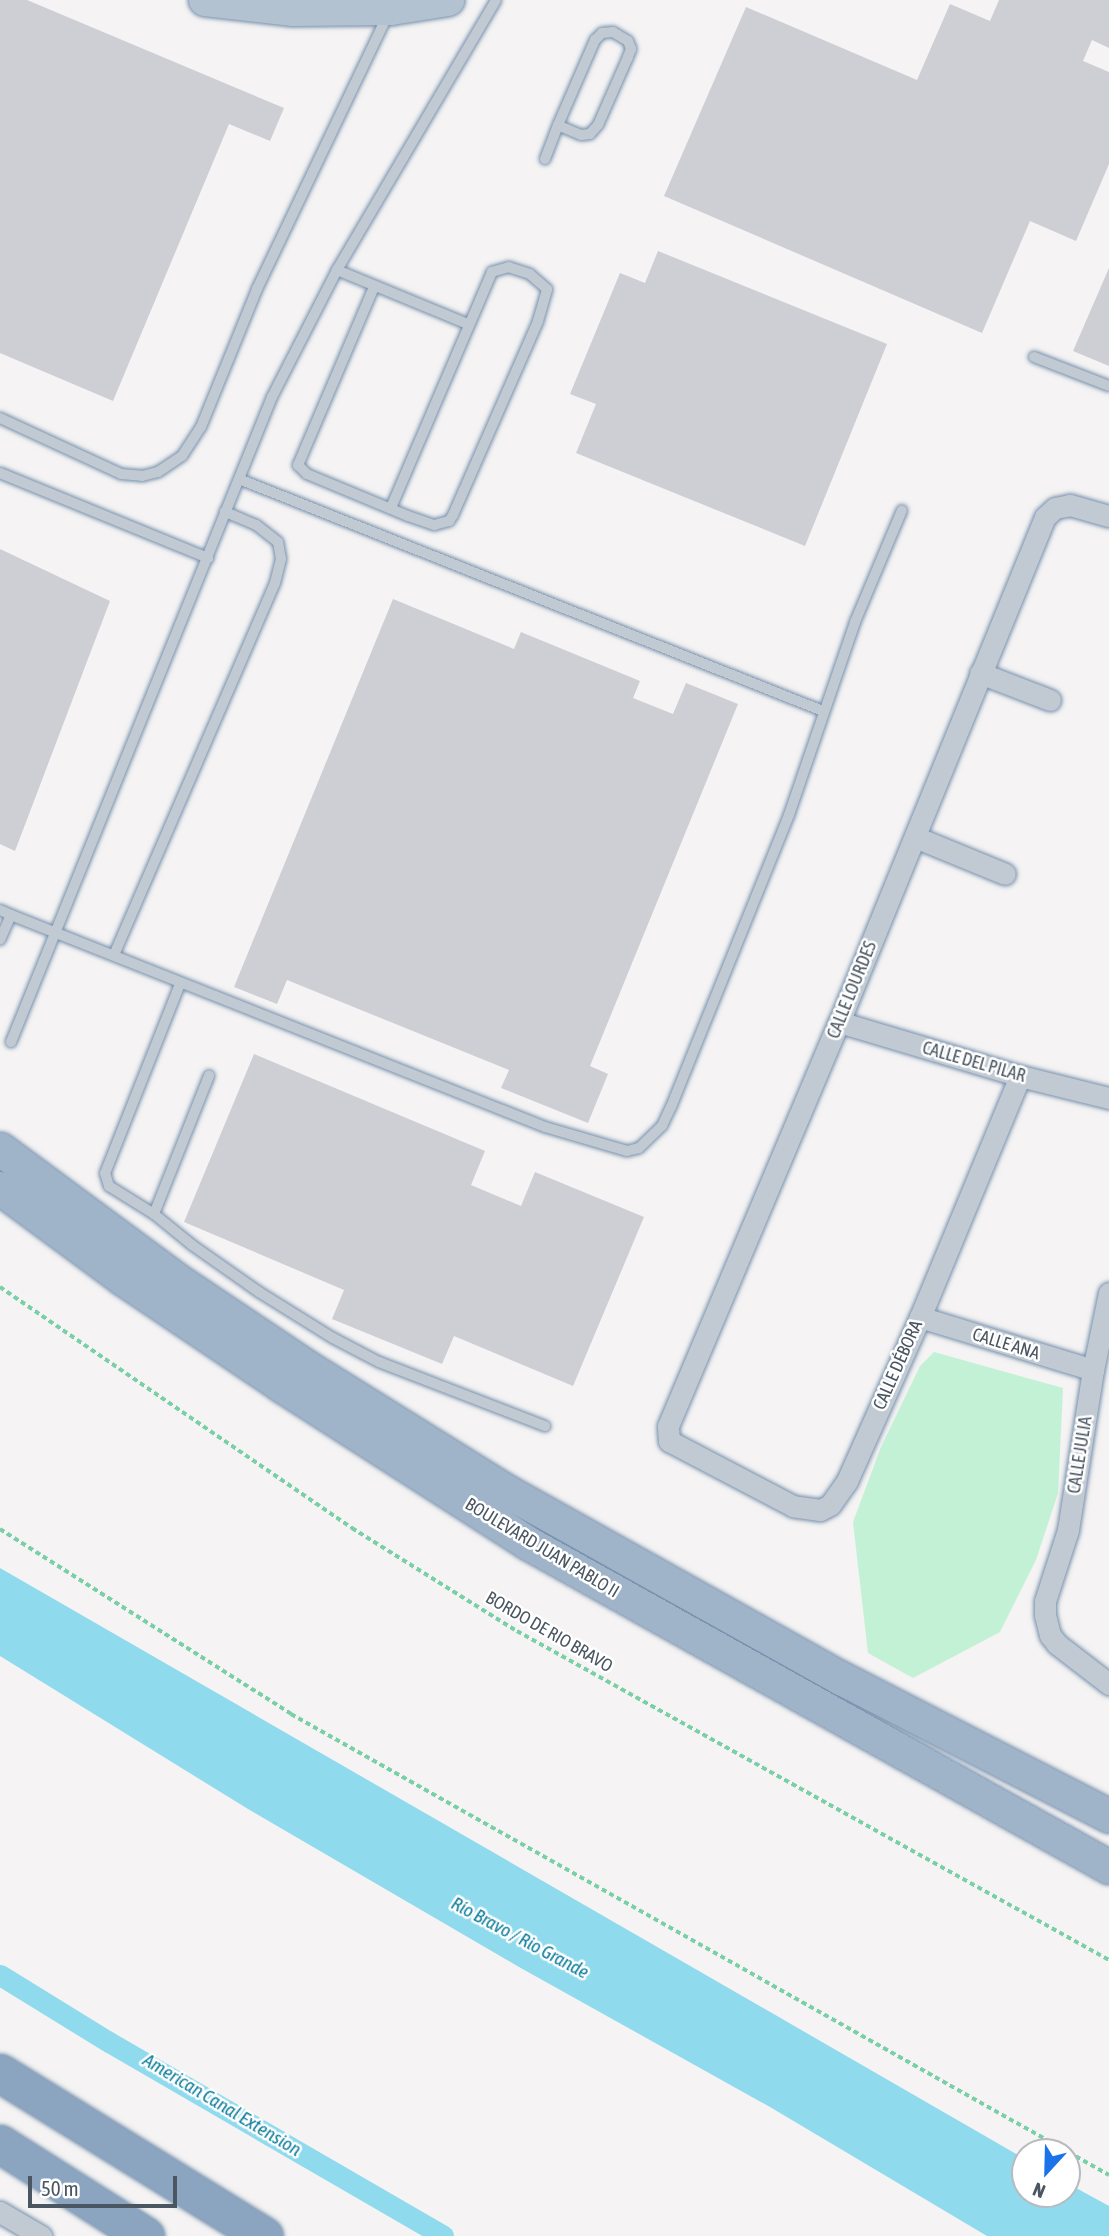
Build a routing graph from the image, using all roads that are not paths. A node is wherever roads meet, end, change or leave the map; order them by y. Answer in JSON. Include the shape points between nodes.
{"nodes":[{"id":1,"x":205,"y":0,"type":"edge"},
{"id":2,"x":448,"y":0,"type":"edge"},
{"id":3,"x":496,"y":0,"type":"edge"},
{"id":4,"x":391,"y":9,"type":"junction"},
{"id":5,"x":558,"y":125,"type":"junction"},
{"id":6,"x":545,"y":159,"type":"dead end"},
{"id":7,"x":337,"y":270,"type":"junction"},
{"id":8,"x":374,"y":286,"type":"junction"},
{"id":9,"x":468,"y":324,"type":"junction"},
{"id":10,"x":1034,"y":358,"type":"dead end"},
{"id":11,"x":1109,"y":386,"type":"edge"},
{"id":12,"x":0,"y":418,"type":"edge"},
{"id":13,"x":0,"y":473,"type":"edge"},
{"id":14,"x":239,"y":479,"type":"junction"},
{"id":15,"x":391,"y":508,"type":"junction"},
{"id":16,"x":902,"y":510,"type":"dead end"},
{"id":17,"x":225,"y":512,"type":"junction"},
{"id":18,"x":1109,"y":516,"type":"edge"},
{"id":19,"x":208,"y":558,"type":"junction"},
{"id":20,"x":980,"y":673,"type":"junction"},
{"id":21,"x":1050,"y":700,"type":"dead end"},
{"id":22,"x":823,"y":711,"type":"junction"},
{"id":23,"x":915,"y":837,"type":"junction"},
{"id":24,"x":1005,"y":874,"type":"dead end"},
{"id":25,"x":0,"y":910,"type":"edge"},
{"id":26,"x":12,"y":915,"type":"junction"},
{"id":27,"x":57,"y":931,"type":"junction"},
{"id":28,"x":0,"y":940,"type":"edge"},
{"id":29,"x":114,"y":956,"type":"junction"},
{"id":30,"x":180,"y":984,"type":"junction"},
{"id":31,"x":839,"y":1022,"type":"junction"},
{"id":32,"x":11,"y":1042,"type":"dead end"},
{"id":33,"x":209,"y":1076,"type":"dead end"},
{"id":34,"x":1020,"y":1076,"type":"junction"},
{"id":35,"x":1109,"y":1098,"type":"edge"},
{"id":36,"x":0,"y":1149,"type":"edge"},
{"id":37,"x":0,"y":1188,"type":"edge"},
{"id":38,"x":154,"y":1214,"type":"junction"},
{"id":39,"x":1109,"y":1293,"type":"edge"},
{"id":40,"x":919,"y":1317,"type":"junction"},
{"id":41,"x":1093,"y":1370,"type":"junction"},
{"id":42,"x":545,"y":1426,"type":"dead end"},
{"id":43,"x":689,"y":1451,"type":"joint"},
{"id":44,"x":1109,"y":1684,"type":"edge"},
{"id":45,"x":1109,"y":1816,"type":"edge"},
{"id":46,"x":1109,"y":1867,"type":"edge"},
{"id":47,"x":0,"y":2073,"type":"edge"},
{"id":48,"x":0,"y":2144,"type":"edge"},
{"id":49,"x":0,"y":2212,"type":"edge"},
{"id":50,"x":41,"y":2236,"type":"edge"},
{"id":51,"x":145,"y":2236,"type":"edge"},
{"id":52,"x":264,"y":2236,"type":"edge"}],
"edges":[{"from":1,"to":4,"type":"main road","via":[[293,10]]},
{"from":2,"to":4,"type":"main road"},
{"from":3,"to":7,"type":"lane"},
{"from":4,"to":12,"type":"lane","via":[[257,289],[201,427],[182,456],[158,472],[121,474]]},
{"from":5,"to":5,"type":"lane","via":[[595,40],[602,33],[613,32],[628,41],[631,49],[598,125],[590,134],[581,135]]},
{"from":5,"to":6,"type":"lane"},
{"from":7,"to":8,"type":"lane"},
{"from":7,"to":14,"type":"lane","via":[[272,397]]},
{"from":8,"to":9,"type":"lane"},
{"from":8,"to":15,"type":"lane","via":[[299,465],[307,474]]},
{"from":9,"to":15,"type":"lane"},
{"from":9,"to":15,"type":"lane","via":[[488,280],[501,268],[530,274],[547,289],[538,321],[453,515],[434,524]]},
{"from":10,"to":11,"type":"lane"},
{"from":13,"to":19,"type":"lane"},
{"from":14,"to":17,"type":"lane"},
{"from":14,"to":22,"type":"lane"},
{"from":16,"to":22,"type":"lane"},
{"from":17,"to":19,"type":"lane"},
{"from":17,"to":29,"type":"lane","via":[[256,525],[278,542],[281,559],[275,583]]},
{"from":18,"to":20,"type":"street","name":"CALLE LOURDES","via":[[1070,505],[1055,508],[1045,517]]},
{"from":19,"to":27,"type":"lane"},
{"from":20,"to":21,"type":"street"},
{"from":20,"to":23,"type":"street","name":"CALLE LOURDES"},
{"from":22,"to":30,"type":"lane","via":[[789,815],[671,1107],[662,1126],[639,1148],[627,1151],[545,1127]]},
{"from":23,"to":24,"type":"street"},
{"from":23,"to":31,"type":"street","name":"CALLE LOURDES"},
{"from":25,"to":26,"type":"lane"},
{"from":26,"to":27,"type":"lane"},
{"from":26,"to":28,"type":"lane"},
{"from":27,"to":29,"type":"lane"},
{"from":27,"to":32,"type":"lane"},
{"from":29,"to":30,"type":"lane"},
{"from":30,"to":38,"type":"lane","via":[[105,1173],[109,1186]]},
{"from":31,"to":34,"type":"street","name":"CALLE DEL PILAR"},
{"from":31,"to":43,"type":"street","name":"CALLE LOURDES","via":[[668,1426],[669,1441]]},
{"from":33,"to":38,"type":"lane"},
{"from":34,"to":35,"type":"street","name":"CALLE DEL PILAR"},
{"from":34,"to":40,"type":"street","name":"CALLE DÉBORA"},
{"from":36,"to":45,"type":"highway","name":"BOULEVARD JUAN PABLO II","via":[[157,1267],[494,1484],[829,1671]]},
{"from":37,"to":46,"type":"highway","name":"BOULEVARD JUAN PABLO II","via":[[122,1278],[281,1385],[528,1543]]},
{"from":38,"to":42,"type":"lane","via":[[237,1276],[333,1338],[379,1362]]},
{"from":39,"to":41,"type":"street","name":"CALLE JULIA"},
{"from":40,"to":41,"type":"street","name":"CALLE ANA"},
{"from":40,"to":43,"type":"street","name":"CALLE DÉBORA","via":[[847,1481],[830,1505],[820,1510],[793,1506]]},
{"from":41,"to":44,"type":"street","name":"CALLE JULIA","via":[[1073,1503],[1045,1615],[1057,1644]]},
{"from":47,"to":52,"type":"highway"},
{"from":48,"to":51,"type":"highway"},
{"from":49,"to":50,"type":"street"}]}
